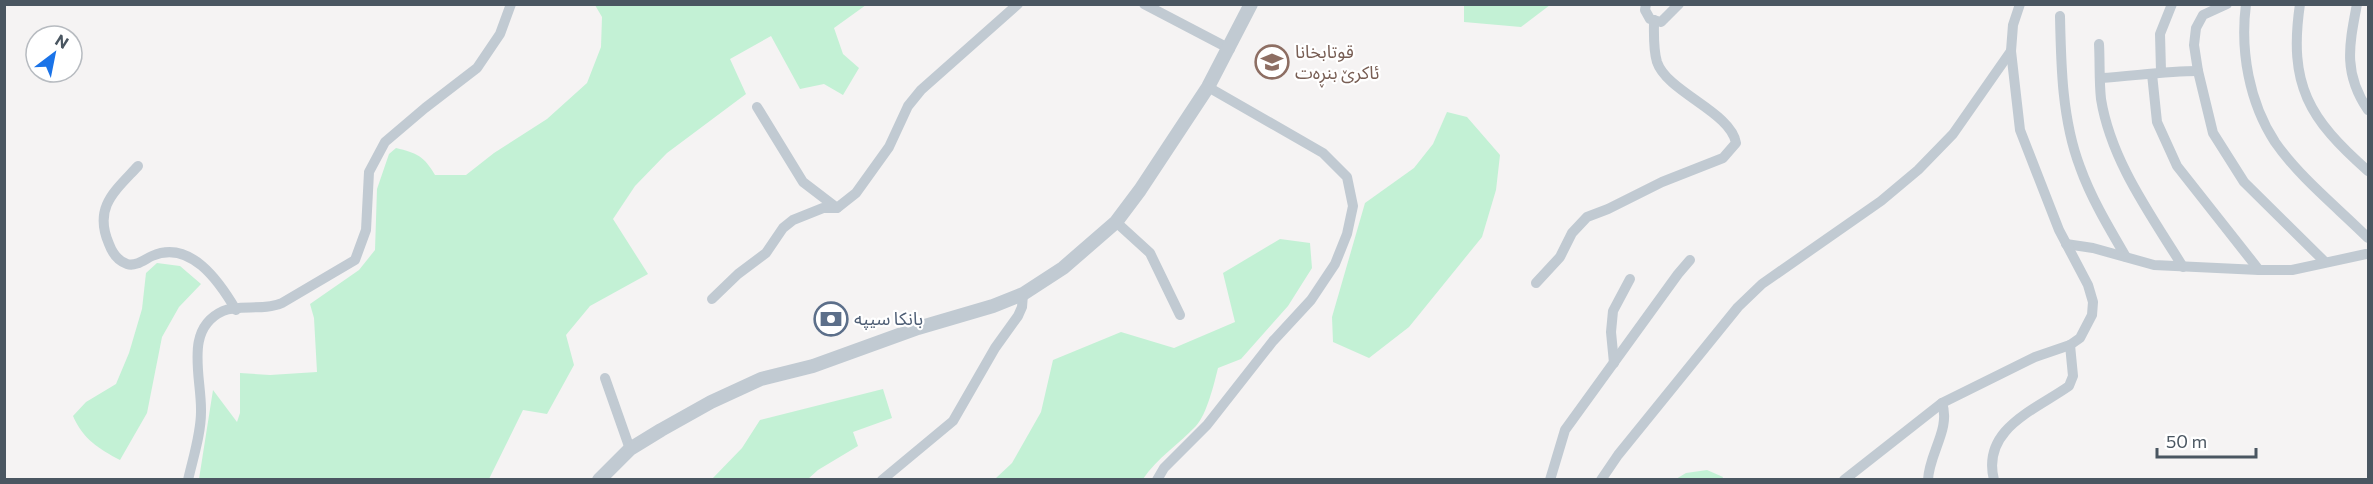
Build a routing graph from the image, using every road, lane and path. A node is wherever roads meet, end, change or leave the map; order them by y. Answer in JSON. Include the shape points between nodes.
{"nodes":[{"id":1,"x":511,"y":4,"type":"edge"},
{"id":2,"x":1018,"y":4,"type":"edge"},
{"id":3,"x":1251,"y":4,"type":"edge"},
{"id":4,"x":1646,"y":4,"type":"edge"},
{"id":5,"x":1679,"y":4,"type":"edge"},
{"id":6,"x":2020,"y":4,"type":"edge"},
{"id":7,"x":2172,"y":4,"type":"edge"},
{"id":8,"x":2227,"y":4,"type":"edge"},
{"id":9,"x":2246,"y":4,"type":"edge"},
{"id":10,"x":2300,"y":4,"type":"edge"},
{"id":11,"x":2357,"y":4,"type":"edge"},
{"id":12,"x":1150,"y":6,"type":"edge"},
{"id":13,"x":2060,"y":16,"type":"dead end"},
{"id":14,"x":1654,"y":20,"type":"junction"},
{"id":15,"x":2099,"y":44,"type":"dead end"},
{"id":16,"x":1230,"y":49,"type":"junction"},
{"id":17,"x":2011,"y":51,"type":"junction"},
{"id":18,"x":2198,"y":70,"type":"junction"},
{"id":19,"x":2157,"y":73,"type":"junction"},
{"id":20,"x":2102,"y":78,"type":"junction"},
{"id":21,"x":1208,"y":87,"type":"junction"},
{"id":22,"x":758,"y":107,"type":"dead end"},
{"id":23,"x":2368,"y":110,"type":"edge"},
{"id":24,"x":138,"y":166,"type":"dead end"},
{"id":25,"x":2368,"y":171,"type":"edge"},
{"id":26,"x":837,"y":208,"type":"junction"},
{"id":27,"x":1116,"y":222,"type":"junction"},
{"id":28,"x":2368,"y":238,"type":"edge"},
{"id":29,"x":2066,"y":244,"type":"junction"},
{"id":30,"x":2368,"y":252,"type":"edge"},
{"id":31,"x":2126,"y":257,"type":"junction"},
{"id":32,"x":1690,"y":260,"type":"dead end"},
{"id":33,"x":2325,"y":262,"type":"junction"},
{"id":34,"x":2183,"y":267,"type":"junction"},
{"id":35,"x":2259,"y":270,"type":"junction"},
{"id":36,"x":1630,"y":279,"type":"dead end"},
{"id":37,"x":1536,"y":283,"type":"dead end"},
{"id":38,"x":1023,"y":294,"type":"junction"},
{"id":39,"x":712,"y":299,"type":"dead end"},
{"id":40,"x":236,"y":310,"type":"junction"},
{"id":41,"x":1180,"y":315,"type":"dead end"},
{"id":42,"x":2070,"y":345,"type":"junction"},
{"id":43,"x":1614,"y":363,"type":"junction"},
{"id":44,"x":606,"y":378,"type":"dead end"},
{"id":45,"x":1942,"y":403,"type":"junction"},
{"id":46,"x":630,"y":449,"type":"junction"},
{"id":47,"x":1856,"y":476,"type":"edge"},
{"id":48,"x":188,"y":480,"type":"edge"},
{"id":49,"x":599,"y":480,"type":"edge"},
{"id":50,"x":882,"y":480,"type":"edge"},
{"id":51,"x":1157,"y":480,"type":"edge"},
{"id":52,"x":1550,"y":480,"type":"edge"},
{"id":53,"x":1601,"y":480,"type":"edge"},
{"id":54,"x":1844,"y":480,"type":"edge"},
{"id":55,"x":1928,"y":480,"type":"edge"},
{"id":56,"x":1994,"y":480,"type":"edge"}],
"edges":[{"from":1,"to":40,"type":"street","via":[[500,34],[477,68],[425,108],[379,151],[369,172],[366,230],[356,260],[273,307]]},
{"from":2,"to":26,"type":"street","via":[[921,90],[908,106],[890,147],[873,171],[856,193]]},
{"from":3,"to":16,"type":"street"},
{"from":4,"to":14,"type":"street","via":[[1645,10]]},
{"from":5,"to":14,"type":"street","via":[[1661,22]]},
{"from":6,"to":17,"type":"street"},
{"from":7,"to":19,"type":"street","via":[[2160,34]]},
{"from":8,"to":18,"type":"street","via":[[2204,15],[2196,28]]},
{"from":9,"to":28,"type":"street","via":[[2244,52],[2262,120],[2297,168]]},
{"from":10,"to":25,"type":"street","via":[[2297,59],[2306,95],[2327,132]]},
{"from":11,"to":23,"type":"street","via":[[2350,68]]},
{"from":12,"to":16,"type":"street"},
{"from":13,"to":31,"type":"street","via":[[2065,97],[2079,165]]},
{"from":14,"to":37,"type":"street","via":[[1658,63],[1668,77],[1735,135],[1736,143],[1723,158],[1587,217],[1572,233],[1560,257]]},
{"from":15,"to":20,"type":"street"},
{"from":16,"to":21,"type":"street"},
{"from":17,"to":29,"type":"street","via":[[2020,130]]},
{"from":17,"to":53,"type":"street","via":[[1953,134],[1918,170],[1881,201],[1762,284],[1738,307]]},
{"from":18,"to":19,"type":"street"},
{"from":18,"to":33,"type":"street","via":[[2213,133],[2225,154],[2244,182]]},
{"from":19,"to":20,"type":"street"},
{"from":19,"to":35,"type":"street","via":[[2157,122],[2177,166]]},
{"from":20,"to":34,"type":"street","via":[[2101,98],[2117,152],[2133,186]]},
{"from":21,"to":27,"type":"street"},
{"from":21,"to":51,"type":"street","via":[[1323,153],[1347,177],[1353,206],[1335,264],[1311,300]]},
{"from":22,"to":26,"type":"street","via":[[803,182]]},
{"from":24,"to":40,"type":"street","via":[[104,209],[105,235],[111,249],[128,265],[166,251],[178,251],[206,268]]},
{"from":26,"to":39,"type":"street","via":[[823,208],[793,220],[766,253]]},
{"from":27,"to":38,"type":"street","via":[[1063,268]]},
{"from":27,"to":41,"type":"street","via":[[1150,253]]},
{"from":29,"to":31,"type":"street"},
{"from":29,"to":42,"type":"street","via":[[2093,302],[2087,326]]},
{"from":30,"to":33,"type":"street"},
{"from":31,"to":34,"type":"street","via":[[2154,265]]},
{"from":32,"to":43,"type":"street"},
{"from":33,"to":35,"type":"street","via":[[2292,270]]},
{"from":34,"to":35,"type":"street"},
{"from":36,"to":43,"type":"street","via":[[1613,311]]},
{"from":38,"to":46,"type":"street","via":[[813,366],[761,379],[711,402]]},
{"from":38,"to":50,"type":"street","via":[[1018,316],[953,421]]},
{"from":40,"to":48,"type":"street","via":[[225,310],[203,327],[197,350],[201,412]]},
{"from":42,"to":45,"type":"street","via":[[2035,357]]},
{"from":42,"to":56,"type":"street","via":[[2073,376],[2069,386],[2010,425],[1998,439],[1992,453]]},
{"from":43,"to":52,"type":"street","via":[[1565,430]]},
{"from":44,"to":46,"type":"street"},
{"from":45,"to":47,"type":"street"},
{"from":45,"to":55,"type":"street","via":[[1944,426]]},
{"from":46,"to":49,"type":"street"},
{"from":47,"to":54,"type":"street"}]}
